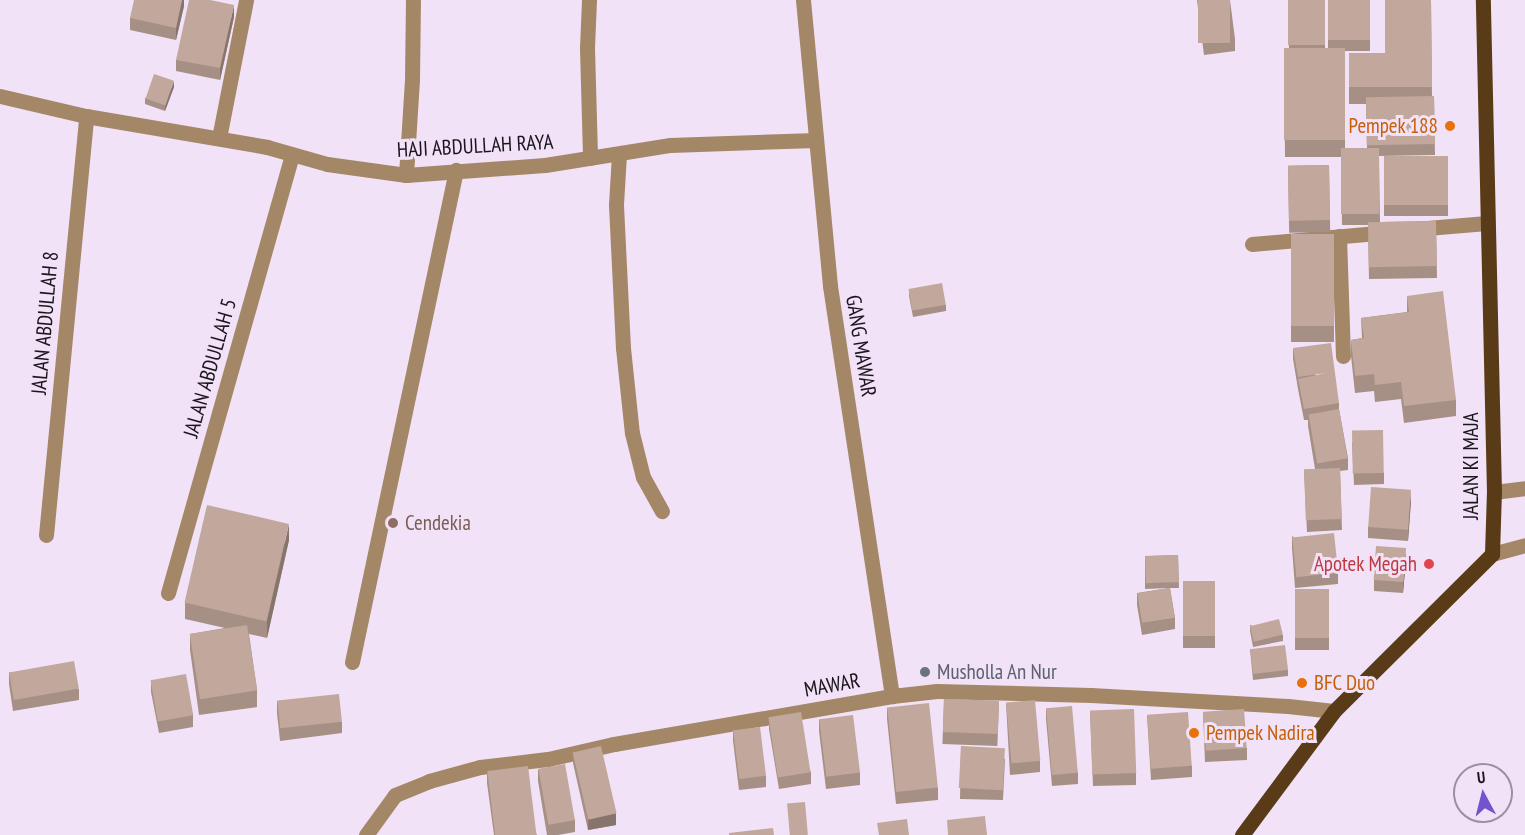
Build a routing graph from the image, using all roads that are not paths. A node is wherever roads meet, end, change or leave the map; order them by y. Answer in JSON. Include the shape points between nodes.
{"nodes":[{"id":1,"x":246,"y":0,"type":"edge"},
{"id":2,"x":413,"y":0,"type":"edge"},
{"id":3,"x":590,"y":0,"type":"edge"},
{"id":4,"x":803,"y":0,"type":"edge"},
{"id":5,"x":1482,"y":0,"type":"edge"},
{"id":6,"x":0,"y":96,"type":"edge"},
{"id":7,"x":86,"y":116,"type":"junction"},
{"id":8,"x":219,"y":138,"type":"junction"},
{"id":9,"x":816,"y":140,"type":"junction"},
{"id":10,"x":619,"y":154,"type":"junction"},
{"id":11,"x":292,"y":156,"type":"junction"},
{"id":12,"x":590,"y":158,"type":"junction"},
{"id":13,"x":456,"y":170,"type":"junction"},
{"id":14,"x":406,"y":175,"type":"junction"},
{"id":15,"x":1487,"y":223,"type":"junction"},
{"id":16,"x":1339,"y":236,"type":"junction"},
{"id":17,"x":1252,"y":243,"type":"dead end"},
{"id":18,"x":1343,"y":356,"type":"dead end"},
{"id":19,"x":1525,"y":489,"type":"edge"},
{"id":20,"x":1494,"y":492,"type":"junction"},
{"id":21,"x":662,"y":511,"type":"dead end"},
{"id":22,"x":46,"y":535,"type":"dead end"},
{"id":23,"x":1525,"y":545,"type":"edge"},
{"id":24,"x":1492,"y":554,"type":"junction"},
{"id":25,"x":168,"y":593,"type":"dead end"},
{"id":26,"x":352,"y":662,"type":"dead end"},
{"id":27,"x":892,"y":696,"type":"junction"},
{"id":28,"x":1334,"y":711,"type":"junction"},
{"id":29,"x":366,"y":835,"type":"edge"},
{"id":30,"x":1242,"y":835,"type":"edge"}],
"edges":[{"from":1,"to":8,"type":"street"},
{"from":2,"to":14,"type":"street"},
{"from":3,"to":12,"type":"street"},
{"from":4,"to":9,"type":"street","name":"GANG MAWAR"},
{"from":5,"to":15,"type":"main road","name":"JALAN KI MAJA"},
{"from":6,"to":7,"type":"street","name":"HAJI ABDULLAH RAYA"},
{"from":7,"to":8,"type":"street","name":"HAJI ABDULLAH RAYA"},
{"from":7,"to":22,"type":"street","name":"JALAN ABDULLAH 8"},
{"from":8,"to":11,"type":"street","name":"HAJI ABDULLAH RAYA"},
{"from":9,"to":10,"type":"street","name":"HAJI ABDULLAH RAYA","via":[[670,145]]},
{"from":9,"to":27,"type":"street","name":"GANG MAWAR","via":[[830,286]]},
{"from":10,"to":12,"type":"street","name":"HAJI ABDULLAH RAYA"},
{"from":10,"to":21,"type":"street","via":[[616,205],[623,348],[632,433],[643,477]]},
{"from":11,"to":14,"type":"street","name":"HAJI ABDULLAH RAYA"},
{"from":11,"to":25,"type":"street","name":"JALAN ABDULLAH 5"},
{"from":12,"to":13,"type":"street","name":"HAJI ABDULLAH RAYA"},
{"from":13,"to":14,"type":"street","name":"HAJI ABDULLAH RAYA"},
{"from":13,"to":26,"type":"street"},
{"from":15,"to":16,"type":"street"},
{"from":15,"to":20,"type":"main road","name":"JALAN KI MAJA"},
{"from":16,"to":17,"type":"street"},
{"from":16,"to":18,"type":"street"},
{"from":19,"to":20,"type":"street"},
{"from":20,"to":24,"type":"main road","name":"JALAN KI MAJA"},
{"from":23,"to":24,"type":"street"},
{"from":24,"to":28,"type":"main road"},
{"from":27,"to":28,"type":"street","name":"MAWAR","via":[[937,691],[1079,695]]},
{"from":27,"to":29,"type":"street","name":"MAWAR","via":[[470,770],[395,795]]},
{"from":28,"to":30,"type":"main road"}]}
